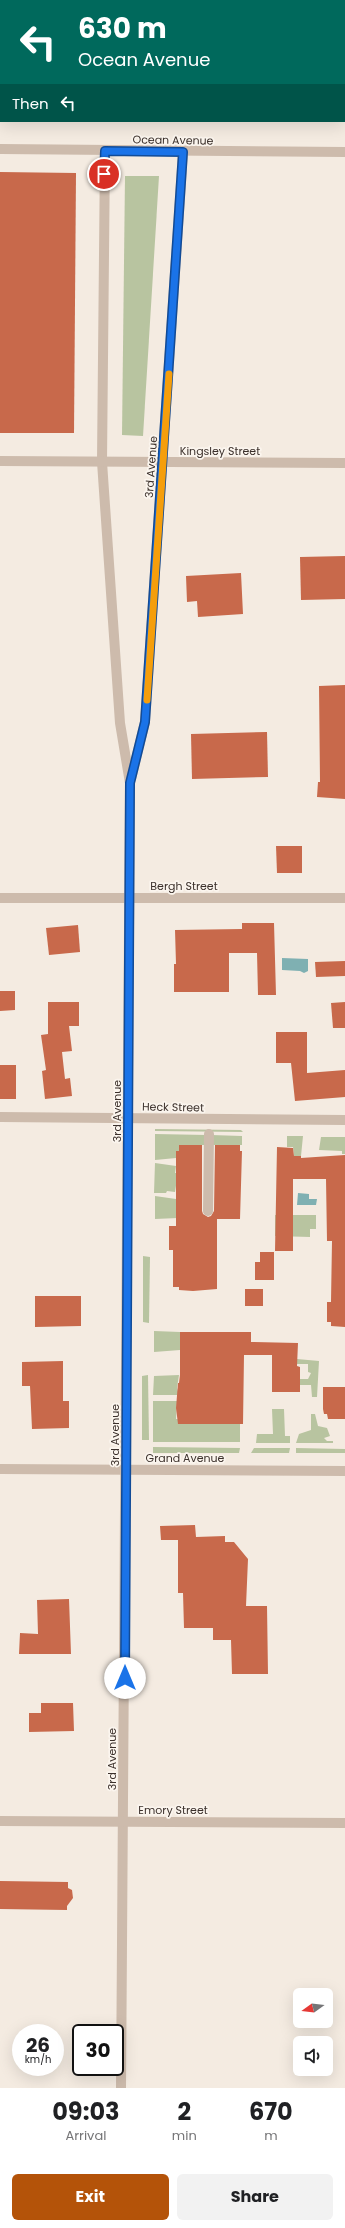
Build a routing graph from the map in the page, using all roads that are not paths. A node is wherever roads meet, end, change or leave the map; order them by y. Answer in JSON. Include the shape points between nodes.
{"nodes":[{"id":1,"x":0,"y":149,"type":"edge"},
{"id":2,"x":105,"y":151,"type":"junction"},
{"id":3,"x":183,"y":152,"type":"junction"},
{"id":4,"x":345,"y":152,"type":"edge"},
{"id":5,"x":0,"y":461,"type":"edge"},
{"id":6,"x":102,"y":462,"type":"junction"},
{"id":7,"x":163,"y":463,"type":"junction"},
{"id":8,"x":345,"y":463,"type":"edge"},
{"id":9,"x":130,"y":783,"type":"junction"},
{"id":10,"x":0,"y":898,"type":"edge"},
{"id":11,"x":345,"y":898,"type":"edge"},
{"id":12,"x":131,"y":899,"type":"junction"},
{"id":13,"x":0,"y":1117,"type":"edge"},
{"id":14,"x":129,"y":1118,"type":"junction"},
{"id":15,"x":345,"y":1120,"type":"edge"},
{"id":16,"x":209,"y":1134,"type":"dead end"},
{"id":17,"x":208,"y":1211,"type":"dead end"},
{"id":18,"x":0,"y":1469,"type":"edge"},
{"id":19,"x":126,"y":1469,"type":"junction"},
{"id":20,"x":345,"y":1471,"type":"edge"},
{"id":21,"x":0,"y":1821,"type":"edge"},
{"id":22,"x":123,"y":1822,"type":"junction"},
{"id":23,"x":345,"y":1823,"type":"edge"},
{"id":24,"x":121,"y":2088,"type":"edge"}],
"edges":[{"from":1,"to":2,"type":"street","name":"Ocean Avenue"},
{"from":2,"to":3,"type":"street","name":"Ocean Avenue"},
{"from":2,"to":6,"type":"street","name":"3rd Avenue"},
{"from":3,"to":4,"type":"street","name":"Ocean Avenue"},
{"from":3,"to":7,"type":"street","name":"3rd Avenue"},
{"from":5,"to":6,"type":"street","name":"Kingsley Street"},
{"from":6,"to":7,"type":"street","name":"Kingsley Street"},
{"from":6,"to":9,"type":"street","name":"3rd Avenue","via":[[120,723]]},
{"from":7,"to":8,"type":"street","name":"Kingsley Street"},
{"from":7,"to":9,"type":"street","name":"3rd Avenue","via":[[145,722]]},
{"from":9,"to":12,"type":"street","name":"3rd Avenue"},
{"from":10,"to":12,"type":"street","name":"Bergh Street"},
{"from":11,"to":12,"type":"street","name":"Bergh Street"},
{"from":12,"to":14,"type":"street","name":"3rd Avenue"},
{"from":13,"to":14,"type":"street","name":"Heck Street"},
{"from":14,"to":15,"type":"street","name":"Heck Street"},
{"from":14,"to":19,"type":"street","name":"3rd Avenue"},
{"from":16,"to":17,"type":"street"},
{"from":18,"to":19,"type":"street","name":"Grand Avenue"},
{"from":19,"to":20,"type":"street","name":"Grand Avenue"},
{"from":19,"to":22,"type":"street","name":"3rd Avenue"},
{"from":21,"to":22,"type":"street","name":"Emory Street"},
{"from":22,"to":23,"type":"street","name":"Emory Street"},
{"from":22,"to":24,"type":"street","name":"3rd Avenue"}]}
